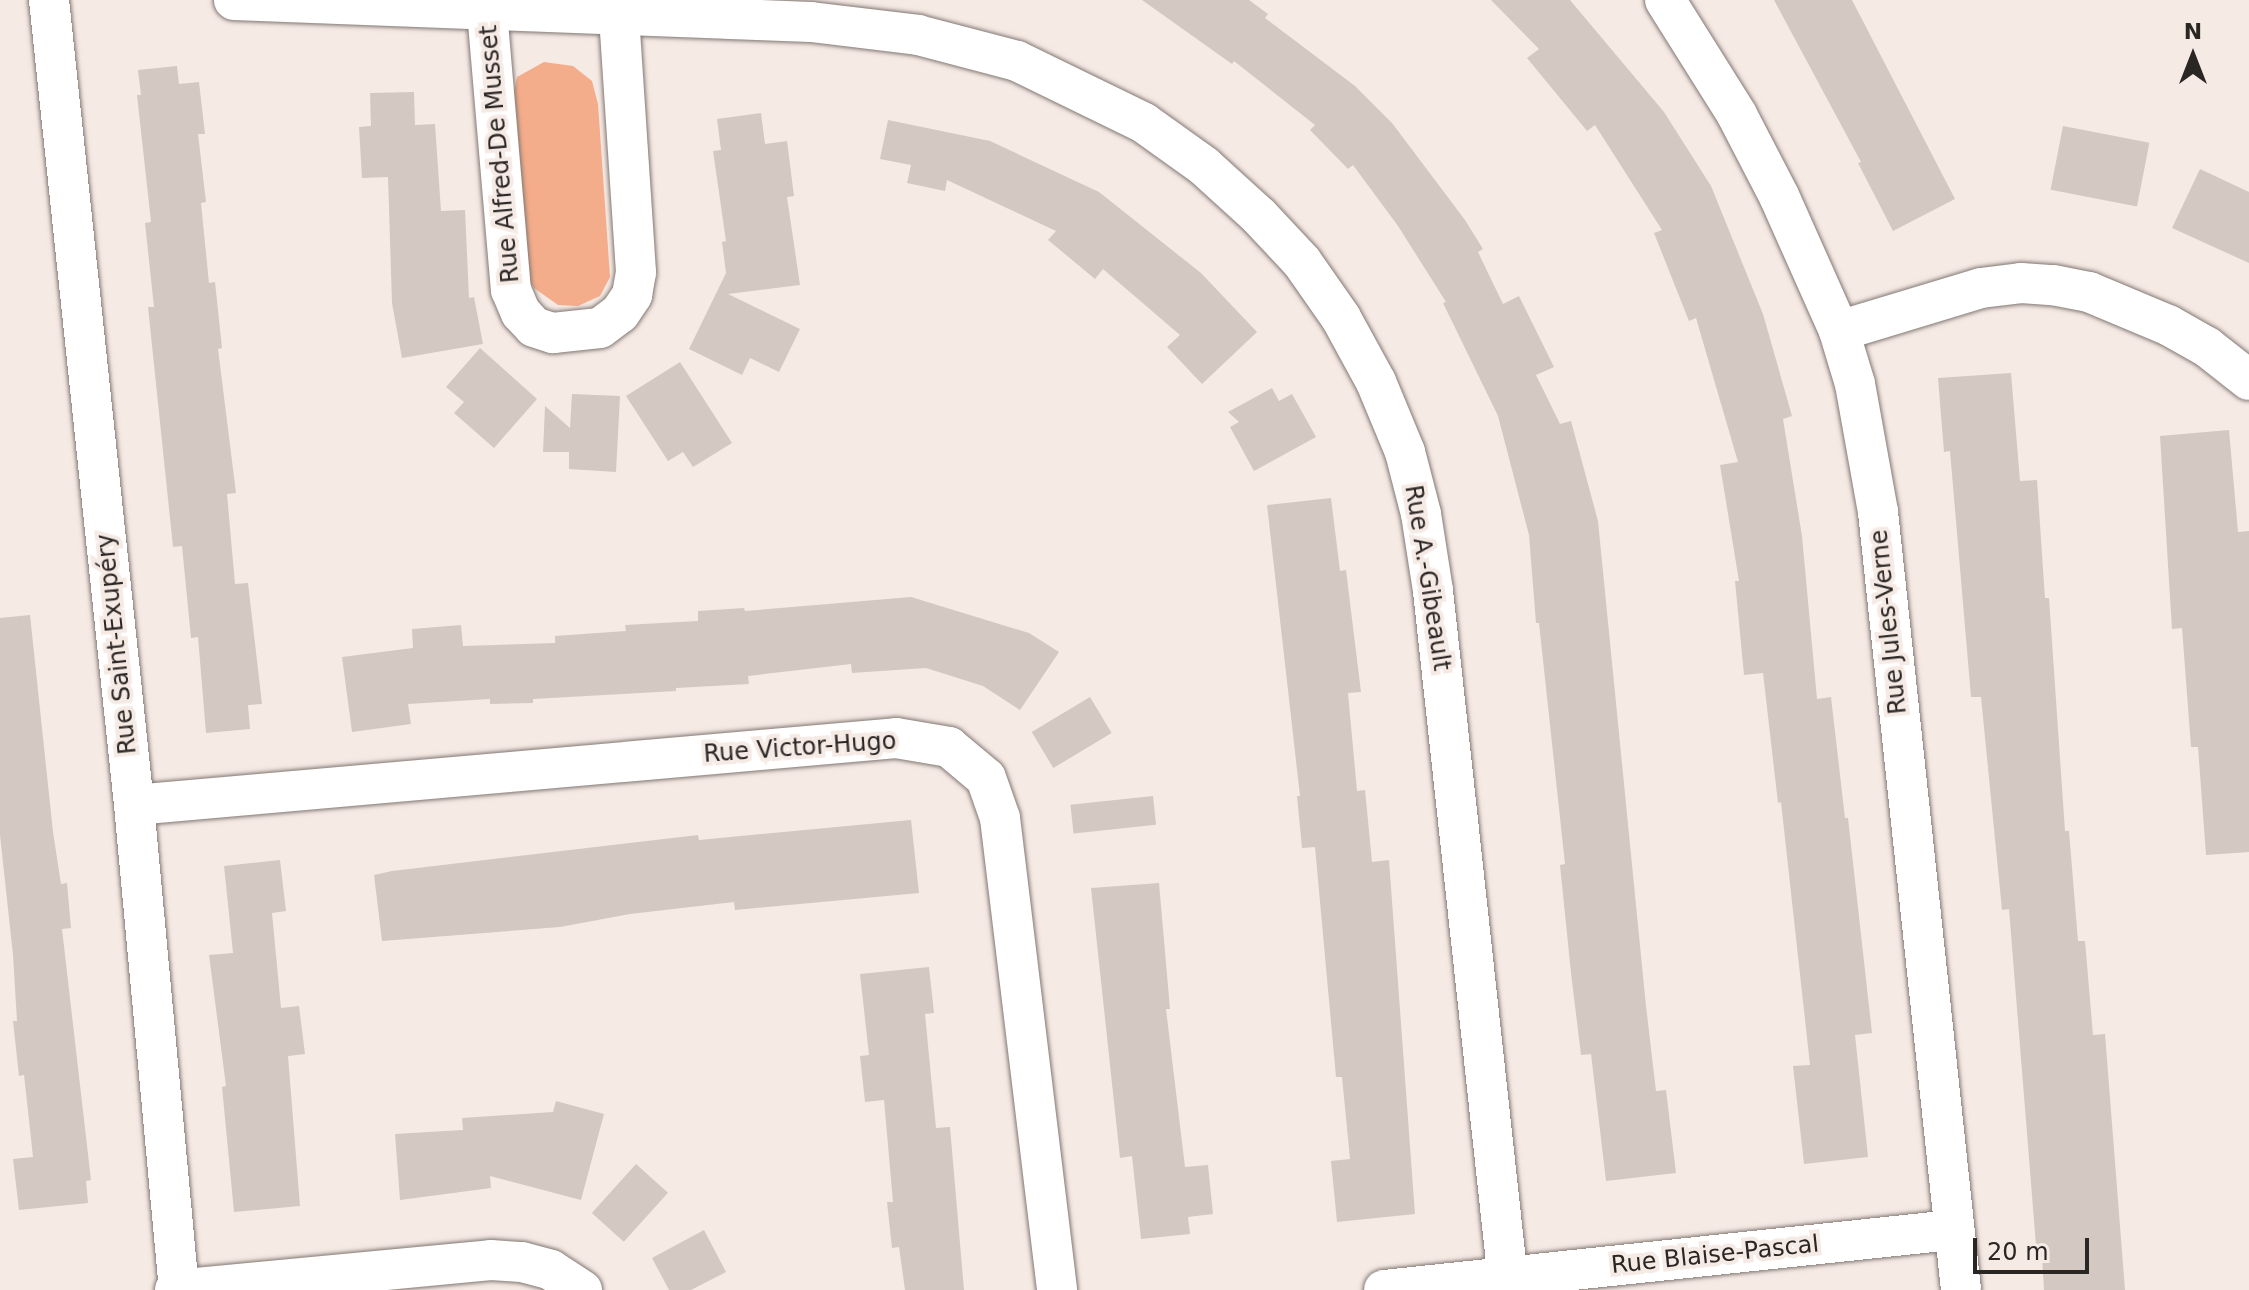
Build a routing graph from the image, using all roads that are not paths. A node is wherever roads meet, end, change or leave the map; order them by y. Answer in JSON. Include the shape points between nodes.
{"nodes":[{"id":1,"x":49,"y":0,"type":"edge"},
{"id":2,"x":234,"y":0,"type":"edge"},
{"id":3,"x":1665,"y":0,"type":"edge"},
{"id":4,"x":487,"y":11,"type":"junction"},
{"id":5,"x":619,"y":16,"type":"junction"},
{"id":6,"x":1839,"y":331,"type":"junction"},
{"id":7,"x":2249,"y":380,"type":"edge"},
{"id":8,"x":134,"y":805,"type":"junction"},
{"id":9,"x":1952,"y":1230,"type":"junction"},
{"id":10,"x":1508,"y":1284,"type":"edge"},
{"id":11,"x":177,"y":1290,"type":"edge"},
{"id":12,"x":582,"y":1290,"type":"edge"},
{"id":13,"x":1057,"y":1290,"type":"edge"},
{"id":14,"x":1384,"y":1290,"type":"edge"},
{"id":15,"x":1961,"y":1290,"type":"edge"}],
"edges":[{"from":1,"to":8,"type":"street","name":"Rue Saint-Exupéry"},
{"from":2,"to":4,"type":"street","name":"Rue A.-Gibeault"},
{"from":3,"to":6,"type":"street","name":"Rue Jules-Verne","via":[[1737,115]]},
{"from":4,"to":5,"type":"street","name":"Rue A.-Gibeault"},
{"from":4,"to":5,"type":"street","name":"Rue Alfred-De Musset","via":[[511,290],[534,327],[553,333],[600,328],[632,295],[636,272]]},
{"from":5,"to":10,"type":"street","name":"Rue A.-Gibeault","via":[[870,27],[962,44],[1017,61],[1144,123],[1204,166],[1302,262],[1376,382],[1405,452],[1421,514]]},
{"from":6,"to":7,"type":"street","via":[[1981,288],[2053,285],[2089,292],[2168,325]]},
{"from":6,"to":9,"type":"street","name":"Rue Jules-Verne","via":[[1855,384],[1878,512]]},
{"from":8,"to":11,"type":"street","name":"Rue Saint-Exupéry"},
{"from":8,"to":13,"type":"street","name":"Rue Victor-Hugo","via":[[896,738],[949,747],[986,778],[1000,818]]},
{"from":9,"to":10,"type":"street","name":"Rue Blaise-Pascal"},
{"from":9,"to":15,"type":"street","name":"Rue Jules-Verne"},
{"from":10,"to":14,"type":"street","name":"Rue Blaise-Pascal"},
{"from":11,"to":12,"type":"street","via":[[491,1260],[551,1270]]}]}
